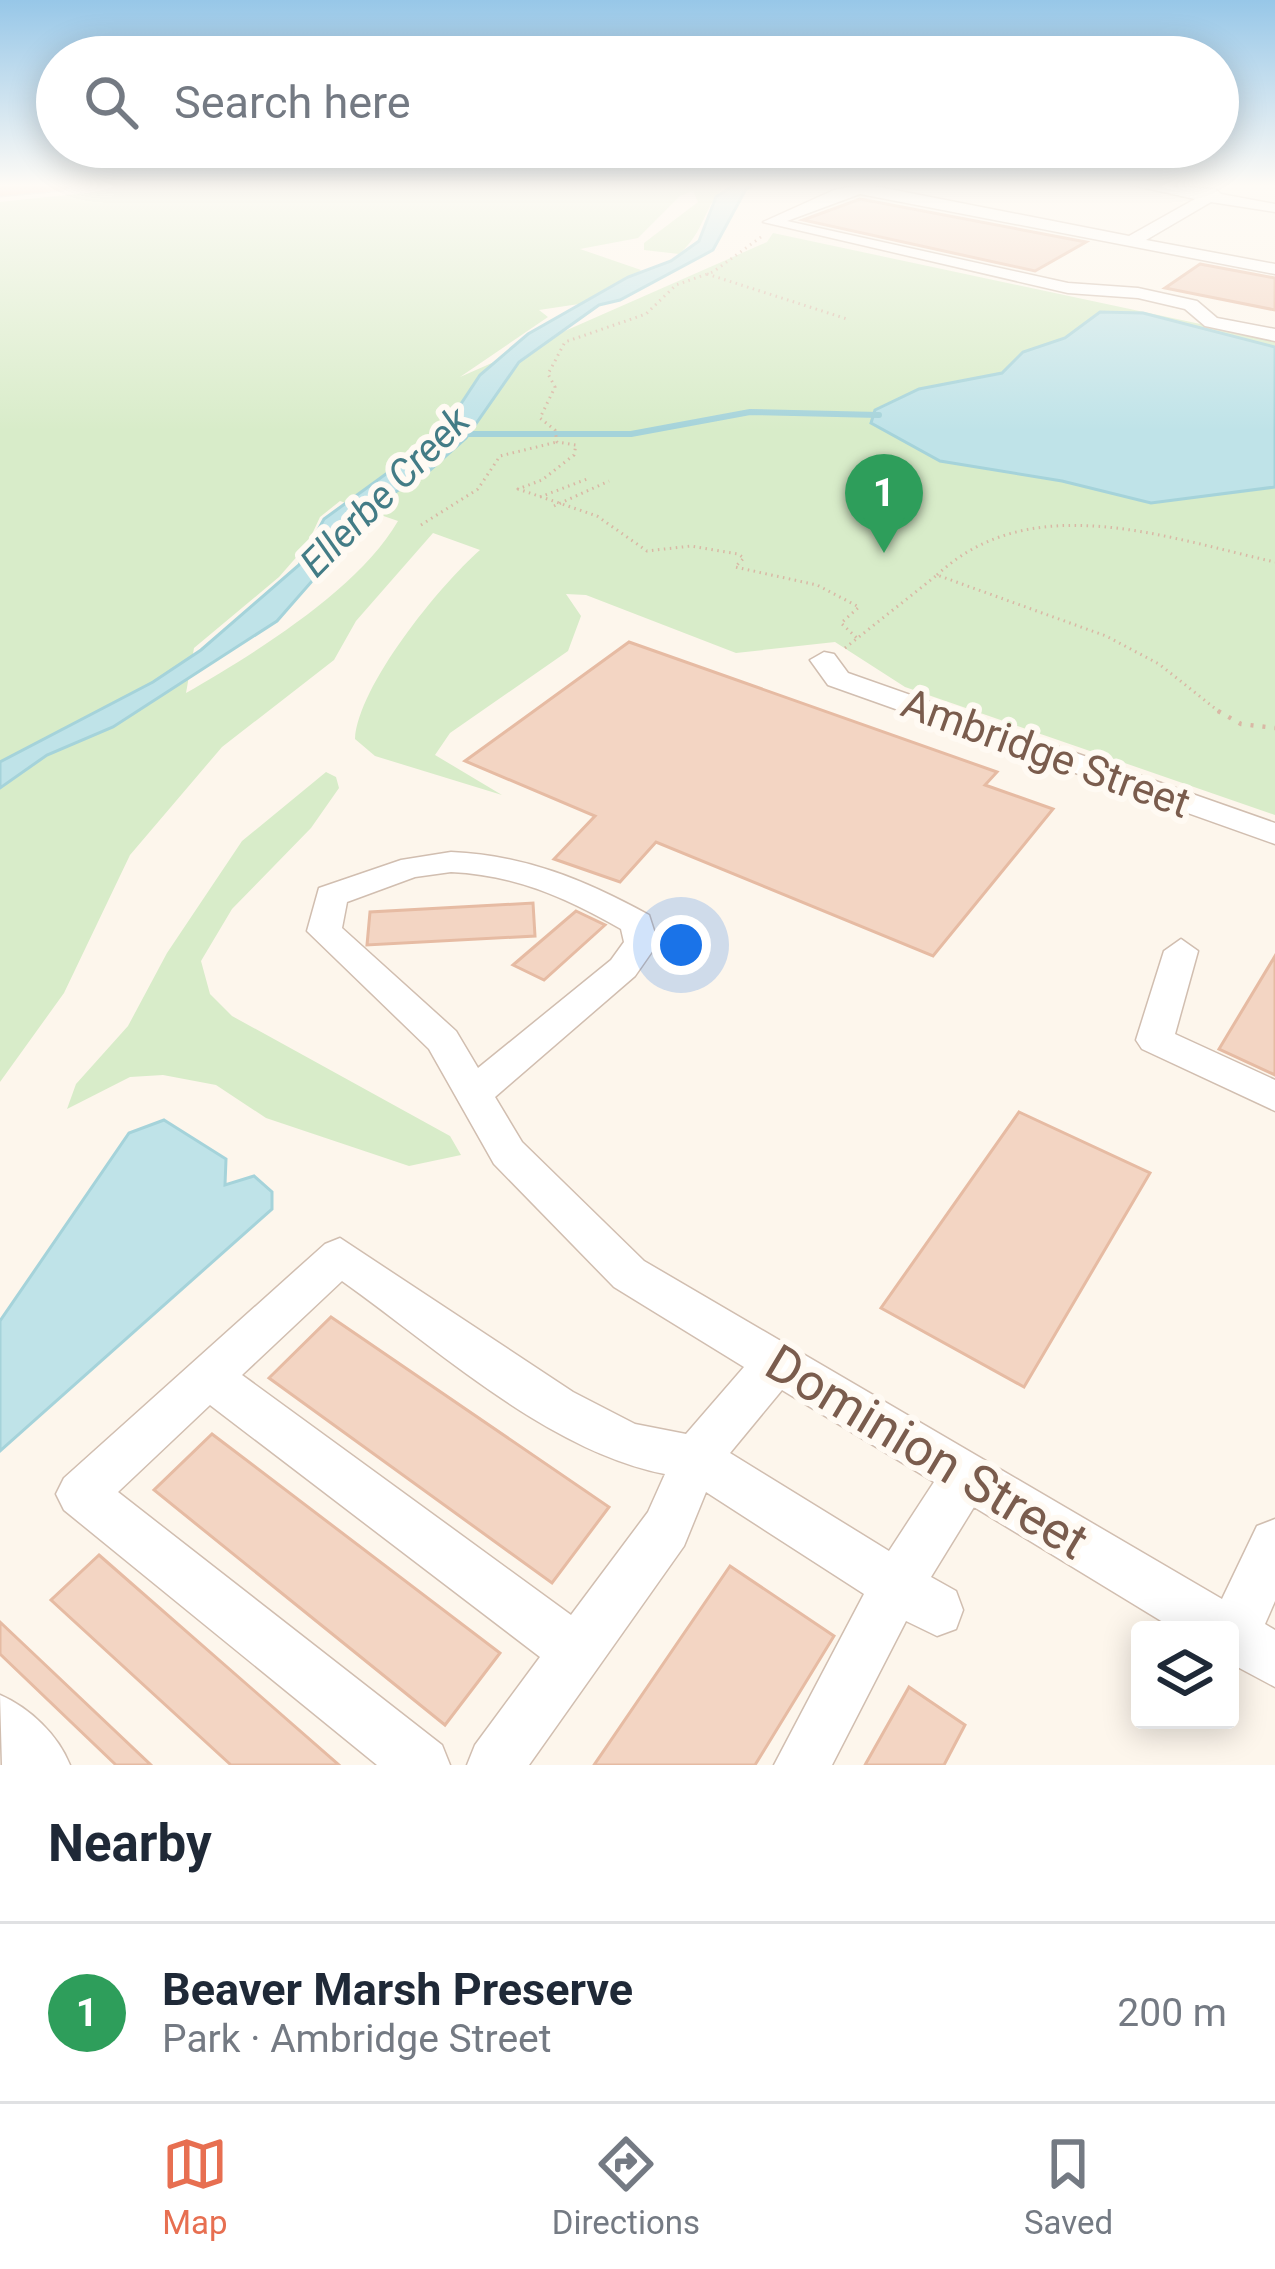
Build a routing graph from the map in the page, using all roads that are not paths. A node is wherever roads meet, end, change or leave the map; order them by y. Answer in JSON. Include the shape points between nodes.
{"nodes":[{"id":1,"x":965,"y":266,"type":"edge"},
{"id":2,"x":1275,"y":335,"type":"edge"},
{"id":3,"x":824,"y":660,"type":"road end"},
{"id":4,"x":1275,"y":834,"type":"edge"},
{"id":5,"x":1181,"y":951,"type":"dead end"},
{"id":6,"x":474,"y":1093,"type":"junction"},
{"id":7,"x":1275,"y":1097,"type":"edge"},
{"id":8,"x":777,"y":1362,"type":"junction"},
{"id":9,"x":208,"y":1377,"type":"junction"},
{"id":10,"x":696,"y":1458,"type":"junction"},
{"id":11,"x":966,"y":1475,"type":"junction"},
{"id":12,"x":1275,"y":1543,"type":"edge"},
{"id":13,"x":917,"y":1597,"type":"junction"},
{"id":14,"x":1241,"y":1639,"type":"edge"},
{"id":15,"x":577,"y":1652,"type":"junction"},
{"id":16,"x":0,"y":1723,"type":"edge"},
{"id":17,"x":42,"y":1765,"type":"edge"},
{"id":18,"x":422,"y":1765,"type":"edge"},
{"id":19,"x":495,"y":1765,"type":"edge"},
{"id":20,"x":802,"y":1765,"type":"edge"}],
"edges":[{"from":1,"to":2,"type":"street","via":[[1138,293],[1191,305],[1210,322]]},
{"from":3,"to":4,"type":"street","name":"Ambridge Street","via":[[838,679]]},
{"from":5,"to":7,"type":"street","via":[[1155,1040]]},
{"from":6,"to":6,"type":"street","name":"Dominion Street","via":[[443,1040],[324,931],[331,896],[376,874],[457,859],[511,864],[637,923],[641,943],[623,968]]},
{"from":6,"to":8,"type":"street","name":"Dominion Street","via":[[508,1153],[628,1274]]},
{"from":8,"to":10,"type":"street"},
{"from":8,"to":11,"type":"street","name":"Dominion Street"},
{"from":9,"to":10,"type":"street","via":[[340,1256],[556,1406],[628,1445]]},
{"from":9,"to":15,"type":"street"},
{"from":9,"to":18,"type":"street","via":[[82,1494]]},
{"from":10,"to":13,"type":"street"},
{"from":10,"to":15,"type":"street","via":[[666,1528]]},
{"from":11,"to":13,"type":"street"},
{"from":11,"to":14,"type":"street","name":"Dominion Street"},
{"from":12,"to":14,"type":"street"},
{"from":13,"to":20,"type":"street"},
{"from":15,"to":19,"type":"street"},
{"from":16,"to":17,"type":"street"}]}
